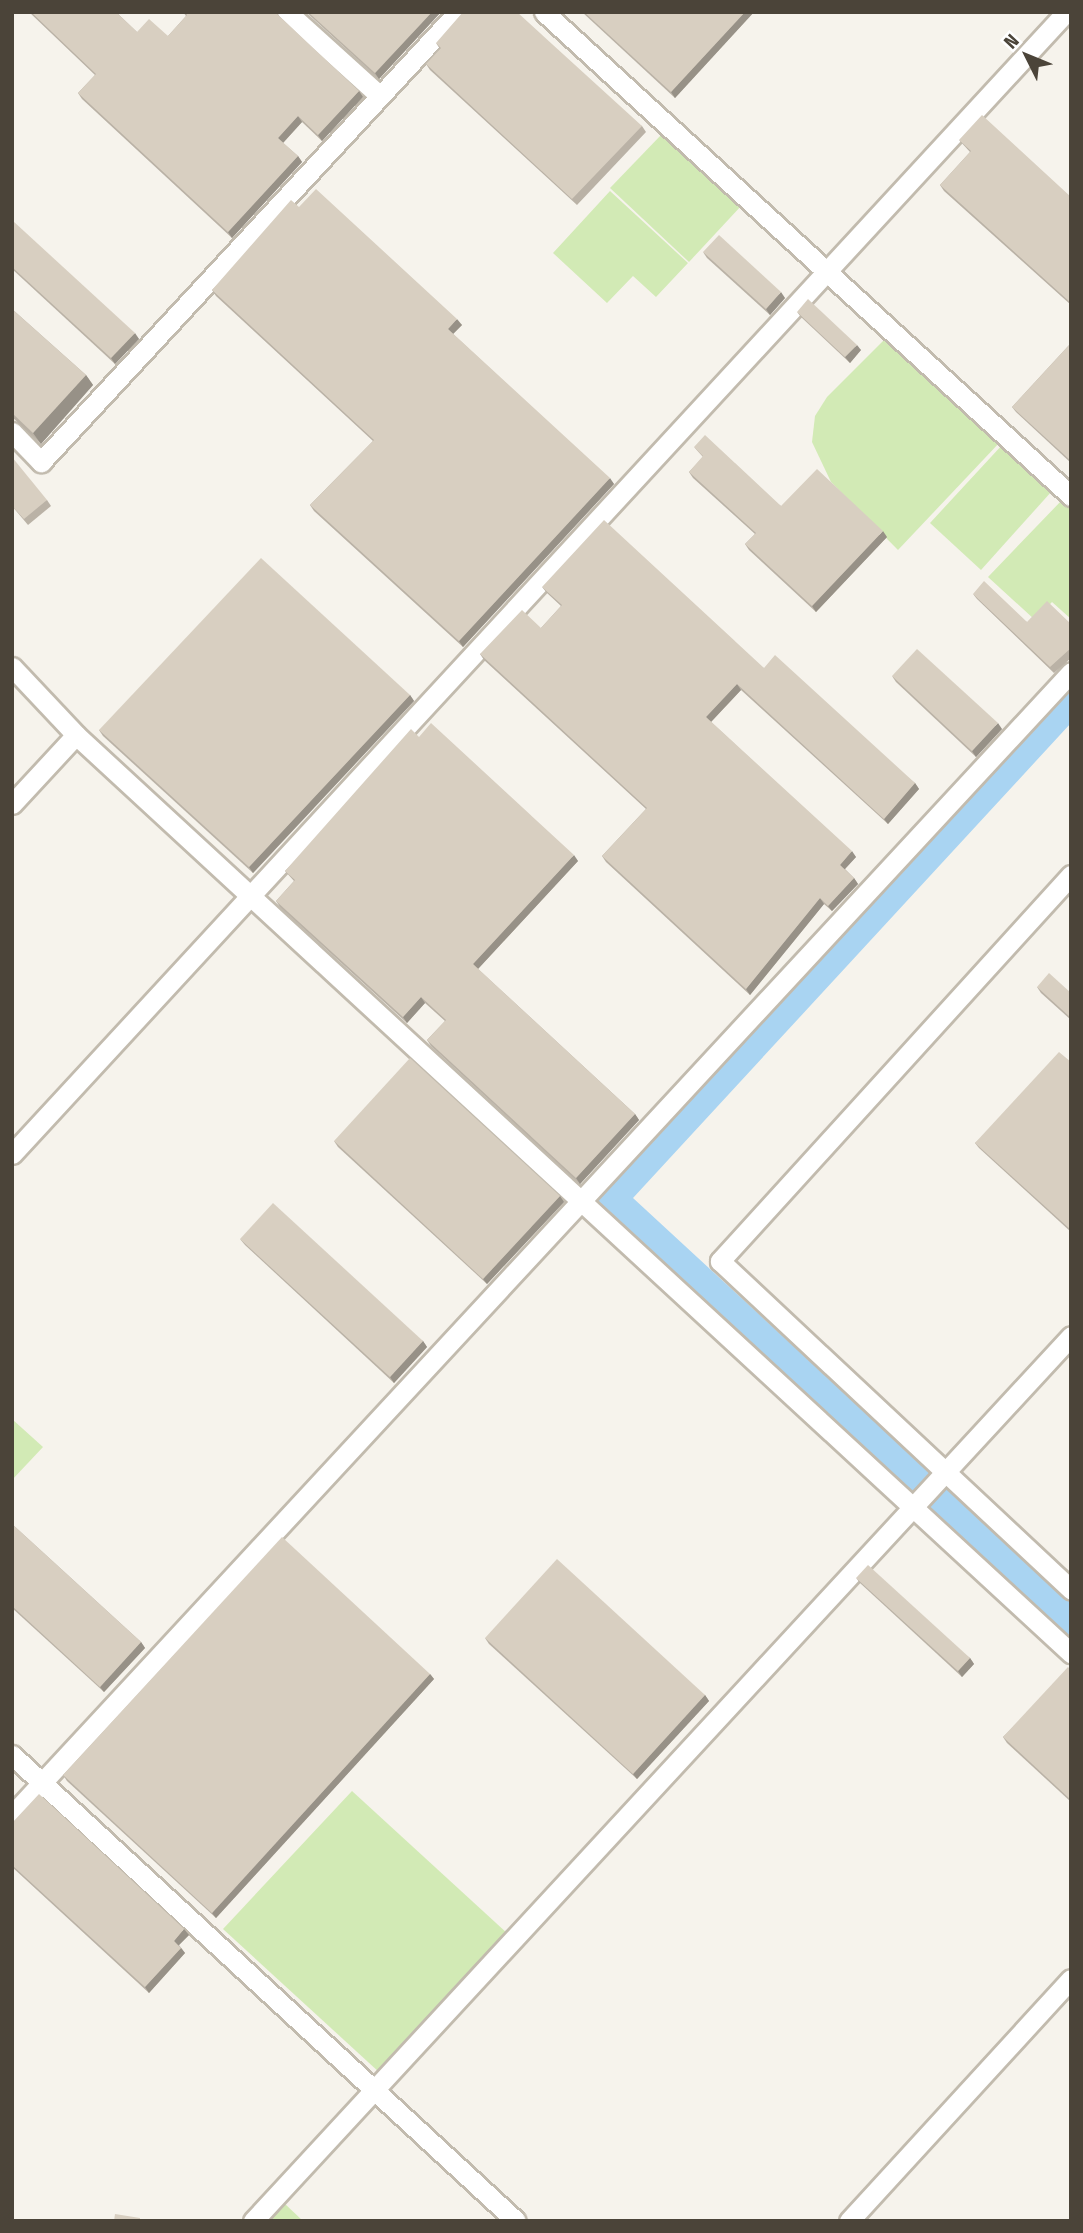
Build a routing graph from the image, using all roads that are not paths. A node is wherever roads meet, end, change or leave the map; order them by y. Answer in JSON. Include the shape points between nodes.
{"nodes":[{"id":1,"x":287,"y":12,"type":"edge"},
{"id":2,"x":458,"y":12,"type":"edge"},
{"id":3,"x":544,"y":12,"type":"edge"},
{"id":4,"x":1066,"y":12,"type":"edge"},
{"id":5,"x":380,"y":96,"type":"junction"},
{"id":6,"x":828,"y":271,"type":"junction"},
{"id":7,"x":12,"y":432,"type":"edge"},
{"id":8,"x":1071,"y":496,"type":"edge"},
{"id":9,"x":12,"y":667,"type":"edge"},
{"id":10,"x":1071,"y":672,"type":"edge"},
{"id":11,"x":76,"y":735,"type":"junction"},
{"id":12,"x":12,"y":804,"type":"edge"},
{"id":13,"x":1071,"y":875,"type":"edge"},
{"id":14,"x":249,"y":897,"type":"junction"},
{"id":15,"x":12,"y":1154,"type":"edge"},
{"id":16,"x":580,"y":1202,"type":"junction"},
{"id":17,"x":1071,"y":1336,"type":"edge"},
{"id":18,"x":944,"y":1474,"type":"junction"},
{"id":19,"x":910,"y":1509,"type":"junction"},
{"id":20,"x":1071,"y":1590,"type":"edge"},
{"id":21,"x":1071,"y":1653,"type":"edge"},
{"id":22,"x":12,"y":1755,"type":"edge"},
{"id":23,"x":42,"y":1783,"type":"junction"},
{"id":24,"x":12,"y":1815,"type":"edge"},
{"id":25,"x":1071,"y":1979,"type":"edge"},
{"id":26,"x":373,"y":2090,"type":"junction"},
{"id":27,"x":253,"y":2221,"type":"edge"},
{"id":28,"x":516,"y":2221,"type":"edge"},
{"id":29,"x":849,"y":2221,"type":"edge"}],
"edges":[{"from":1,"to":5,"type":"street"},
{"from":2,"to":5,"type":"street"},
{"from":3,"to":6,"type":"street"},
{"from":4,"to":6,"type":"street"},
{"from":5,"to":7,"type":"street","via":[[41,462]]},
{"from":6,"to":8,"type":"street"},
{"from":6,"to":14,"type":"street"},
{"from":9,"to":11,"type":"street"},
{"from":10,"to":16,"type":"street"},
{"from":11,"to":12,"type":"street"},
{"from":11,"to":14,"type":"street"},
{"from":13,"to":18,"type":"street","via":[[720,1261]]},
{"from":14,"to":15,"type":"street"},
{"from":14,"to":16,"type":"street"},
{"from":16,"to":19,"type":"street"},
{"from":16,"to":23,"type":"street"},
{"from":17,"to":18,"type":"street"},
{"from":18,"to":19,"type":"street"},
{"from":18,"to":20,"type":"street"},
{"from":19,"to":21,"type":"street"},
{"from":19,"to":26,"type":"street"},
{"from":22,"to":23,"type":"street"},
{"from":23,"to":24,"type":"street"},
{"from":23,"to":26,"type":"street"},
{"from":25,"to":29,"type":"street"},
{"from":26,"to":27,"type":"street"},
{"from":26,"to":28,"type":"street"}]}
